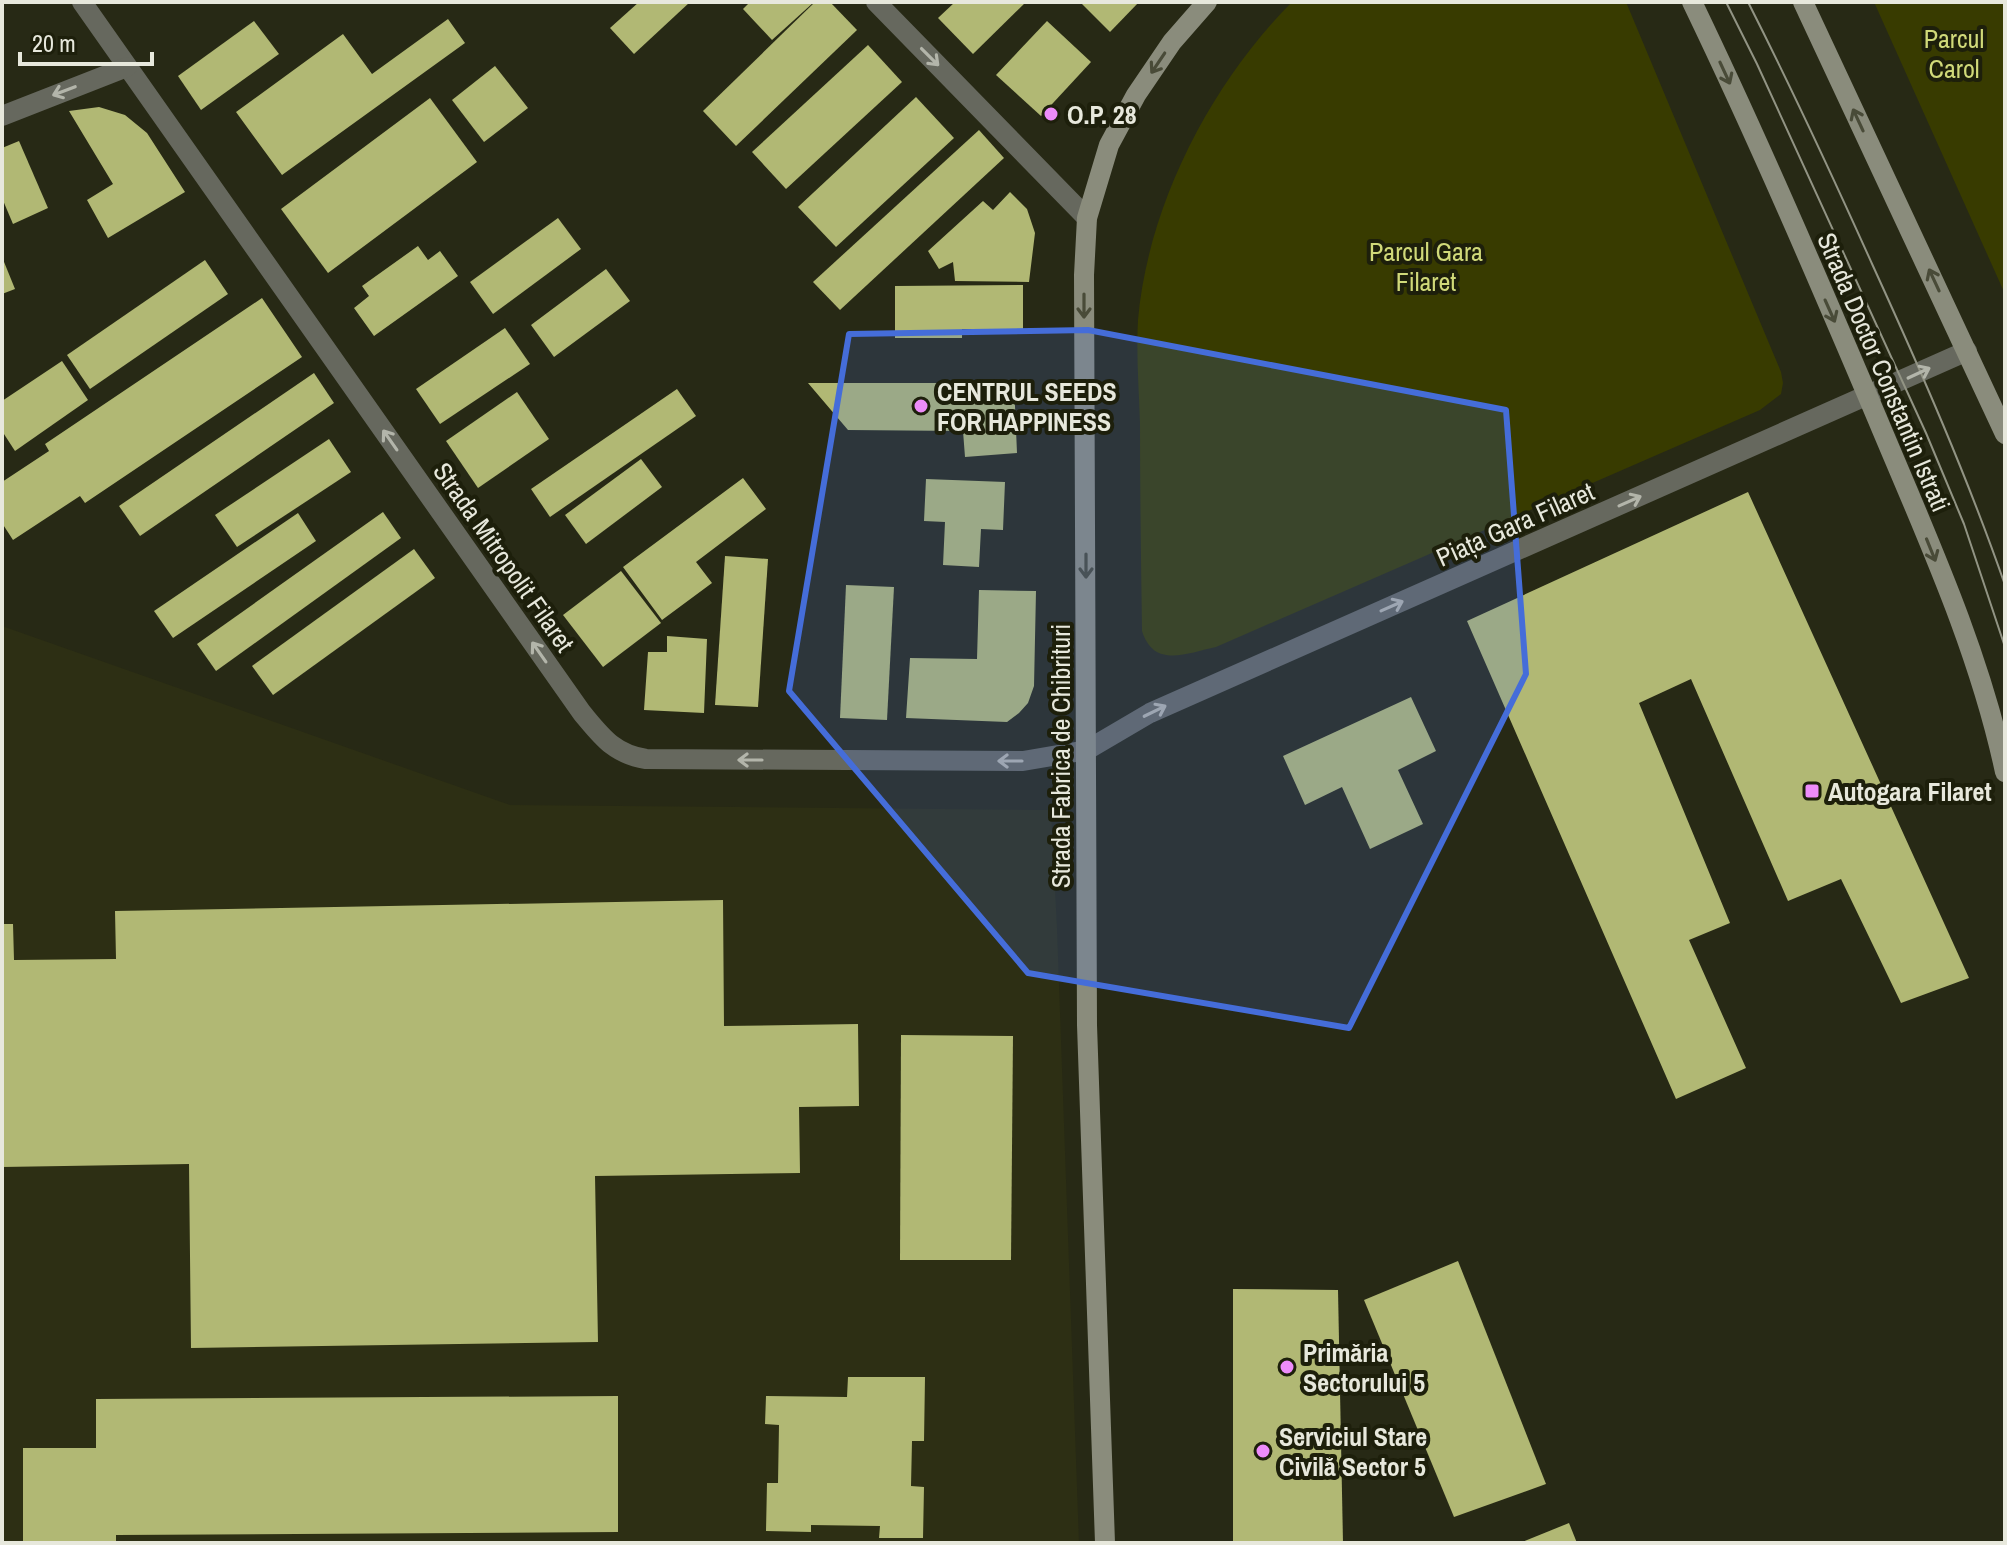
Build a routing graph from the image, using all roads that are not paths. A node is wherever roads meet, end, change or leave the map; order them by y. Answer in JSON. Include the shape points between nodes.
{"nodes":[{"id":1,"x":82,"y":2,"type":"edge"},
{"id":2,"x":876,"y":2,"type":"edge"},
{"id":3,"x":1207,"y":2,"type":"edge"},
{"id":4,"x":1692,"y":2,"type":"edge"},
{"id":5,"x":1803,"y":2,"type":"edge"},
{"id":6,"x":127,"y":67,"type":"junction"},
{"id":7,"x":2,"y":116,"type":"edge"},
{"id":8,"x":1087,"y":218,"type":"junction"},
{"id":9,"x":1967,"y":351,"type":"junction"},
{"id":10,"x":1867,"y":396,"type":"junction"},
{"id":11,"x":2005,"y":434,"type":"edge"},
{"id":12,"x":1087,"y":750,"type":"junction"},
{"id":13,"x":2005,"y":772,"type":"edge"},
{"id":14,"x":1105,"y":1543,"type":"edge"}],
"edges":[{"from":1,"to":6,"type":"street","name":"Strada Mitropolit Filaret"},
{"from":2,"to":8,"type":"street","one_way":true},
{"from":3,"to":8,"type":"street","name":"Strada Fabrica de Chibrituri","one_way":true,"via":[[1136,95],[1109,145]]},
{"from":4,"to":10,"type":"street","name":"Strada Doctor Constantin Istrati","one_way":true},
{"from":9,"to":5,"type":"street","one_way":true},
{"from":6,"to":7,"type":"street","one_way":true},
{"from":12,"to":6,"type":"street","name":"Strada Mitropolit Filaret","one_way":true,"via":[[1023,761],[678,760],[628,756],[615,748],[582,713]]},
{"from":8,"to":12,"type":"street","name":"Strada Fabrica de Chibrituri","one_way":true},
{"from":10,"to":9,"type":"street","name":"Piața Gara Filaret","one_way":true},
{"from":9,"to":11,"type":"street"},
{"from":12,"to":10,"type":"street","name":"Piața Gara Filaret","one_way":true,"via":[[1150,713]]},
{"from":10,"to":13,"type":"street","name":"Strada Doctor Constantin Istrati","one_way":true,"via":[[1961,623]]},
{"from":12,"to":14,"type":"street","name":"Strada Fabrica de Chibrituri","via":[[1087,1025]]}]}
